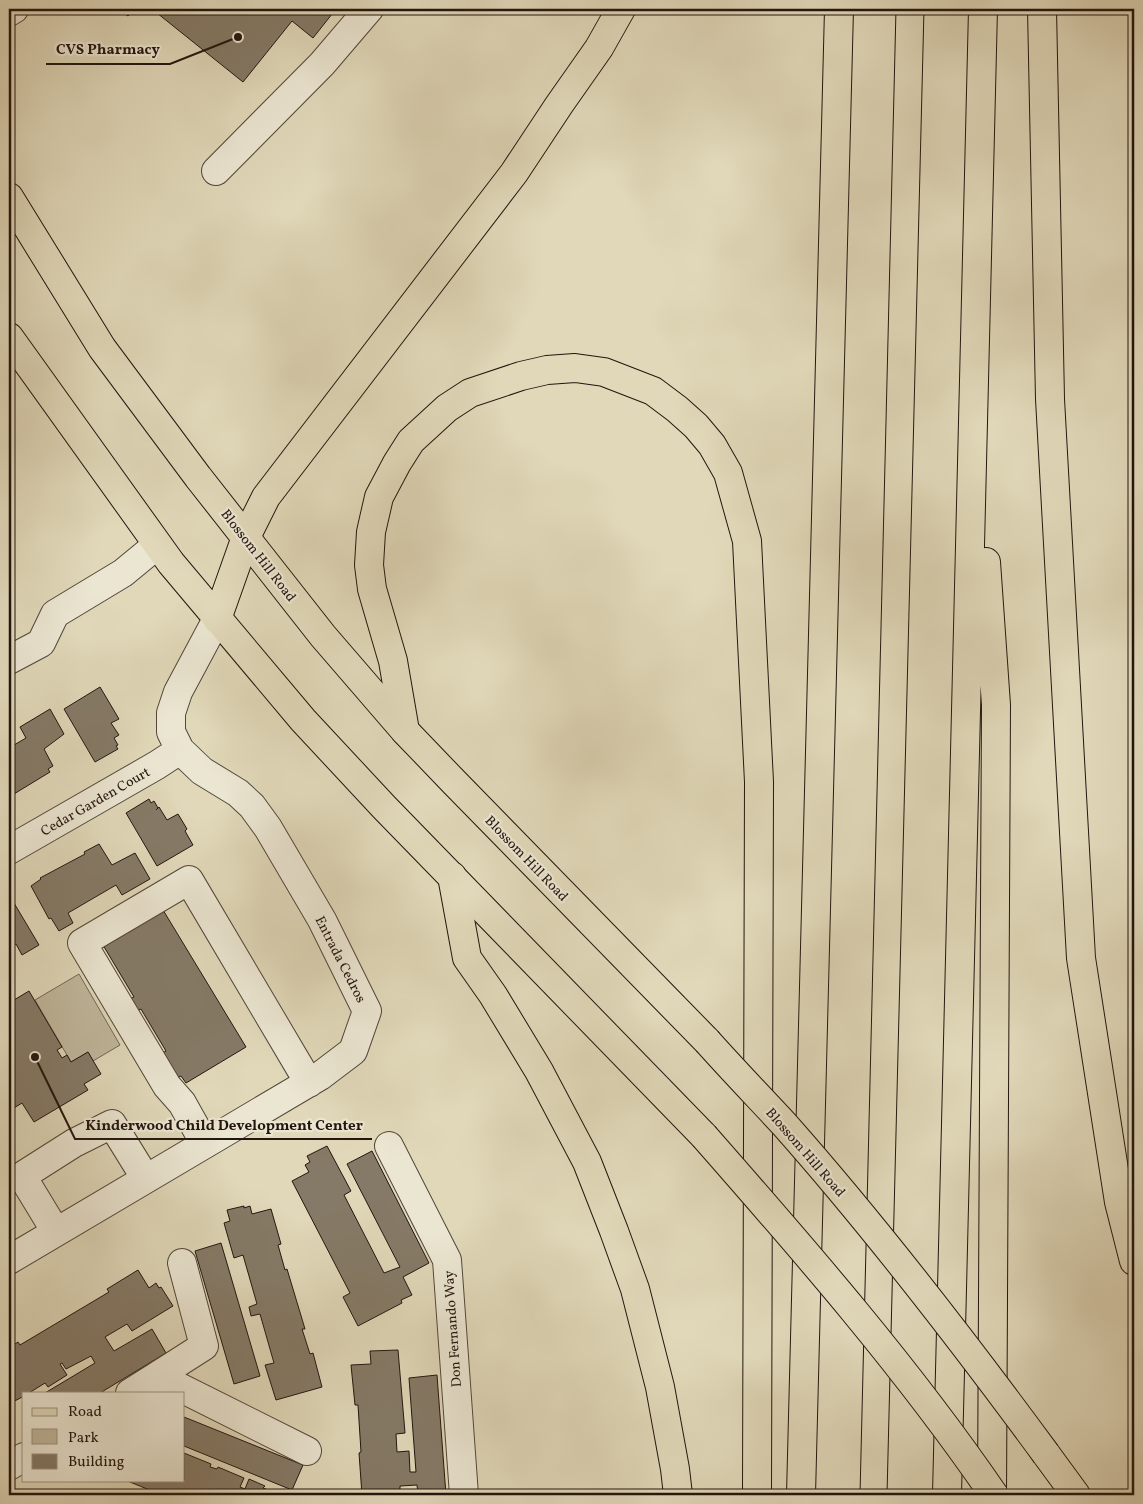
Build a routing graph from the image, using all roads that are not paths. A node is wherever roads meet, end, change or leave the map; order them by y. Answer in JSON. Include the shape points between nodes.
{"nodes":[{"id":1,"x":14,"y":9,"type":"edge"},
{"id":2,"x":369,"y":9,"type":"edge"},
{"id":3,"x":620,"y":9,"type":"edge"},
{"id":4,"x":839,"y":9,"type":"edge"},
{"id":5,"x":983,"y":9,"type":"edge"},
{"id":6,"x":1042,"y":9,"type":"edge"},
{"id":7,"x":9,"y":12,"type":"edge"},
{"id":8,"x":216,"y":170,"type":"dead end"},
{"id":9,"x":9,"y":198,"type":"edge"},
{"id":10,"x":9,"y":337,"type":"edge"},
{"id":11,"x":974,"y":400,"type":"junction"},
{"id":12,"x":246,"y":537,"type":"junction"},
{"id":13,"x":157,"y":545,"type":"junction"},
{"id":14,"x":217,"y":619,"type":"junction"},
{"id":15,"x":9,"y":660,"type":"edge"},
{"id":16,"x":405,"y":731,"type":"junction"},
{"id":17,"x":180,"y":750,"type":"junction"},
{"id":18,"x":9,"y":850,"type":"edge"},
{"id":19,"x":452,"y":876,"type":"junction"},
{"id":20,"x":309,"y":1083,"type":"junction"},
{"id":21,"x":205,"y":1144,"type":"junction"},
{"id":22,"x":389,"y":1146,"type":"dead end"},
{"id":23,"x":146,"y":1179,"type":"junction"},
{"id":24,"x":56,"y":1232,"type":"junction"},
{"id":25,"x":9,"y":1260,"type":"edge"},
{"id":26,"x":1134,"y":1261,"type":"edge"},
{"id":27,"x":182,"y":1262,"type":"dead end"},
{"id":28,"x":157,"y":1376,"type":"junction"},
{"id":29,"x":132,"y":1392,"type":"edge"},
{"id":30,"x":307,"y":1451,"type":"dead end"},
{"id":31,"x":22,"y":1458,"type":"edge"},
{"id":32,"x":9,"y":1466,"type":"edge"},
{"id":33,"x":464,"y":1495,"type":"edge"},
{"id":34,"x":678,"y":1495,"type":"edge"},
{"id":35,"x":757,"y":1495,"type":"edge"},
{"id":36,"x":801,"y":1495,"type":"edge"},
{"id":37,"x":947,"y":1495,"type":"edge"},
{"id":38,"x":993,"y":1495,"type":"edge"},
{"id":39,"x":1076,"y":1495,"type":"edge"}],
"edges":[{"from":1,"to":7,"type":"street"},
{"from":2,"to":8,"type":"street","via":[[322,64]]},
{"from":3,"to":12,"type":"main road","via":[[599,48],[514,173],[266,497]]},
{"from":4,"to":36,"type":"main road"},
{"from":5,"to":11,"type":"main road"},
{"from":6,"to":26,"type":"main road","via":[[1050,399],[1081,958],[1119,1202]]},
{"from":9,"to":12,"type":"main road","name":"Blossom Hill Road","via":[[102,348]]},
{"from":10,"to":13,"type":"main road"},
{"from":11,"to":37,"type":"main road"},
{"from":11,"to":38,"type":"main road","via":[[996,705]]},
{"from":12,"to":14,"type":"main road"},
{"from":12,"to":16,"type":"main road","name":"Blossom Hill Road","via":[[323,636]]},
{"from":13,"to":14,"type":"main road"},
{"from":13,"to":15,"type":"street","via":[[123,573],[55,614],[41,643]]},
{"from":14,"to":17,"type":"street","name":"Entrada Cedros","via":[[178,692],[171,713],[171,732]]},
{"from":14,"to":19,"type":"main road","via":[[303,720]]},
{"from":16,"to":35,"type":"main road","via":[[393,662],[372,589],[370,565],[371,532],[380,497],[411,441],[447,408],[470,393],[521,376],[575,368],[604,372],[653,391],[696,426],[712,445],[728,473],[747,541],[759,782]]},
{"from":16,"to":39,"type":"main road","name":"Blossom Hill Road","bridge":true,"via":[[784,1125],[966,1346]]},
{"from":17,"to":18,"type":"street","name":"Cedar Garden Court"},
{"from":17,"to":20,"type":"street","name":"Entrada Cedros","via":[[202,771],[238,792],[268,828],[322,920],[367,1011],[352,1051]]},
{"from":19,"to":34,"type":"main road","via":[[467,958],[539,1071],[587,1162],[614,1231],[635,1290],[660,1387]]},
{"from":19,"to":38,"type":"main road","bridge":true,"via":[[704,1136],[781,1224],[912,1385]]},
{"from":20,"to":21,"type":"street","name":"Entrada Cedros"},
{"from":20,"to":21,"type":"street","via":[[189,880],[82,944]]},
{"from":21,"to":23,"type":"street","name":"Entrada Cedros"},
{"from":22,"to":33,"type":"street","name":"Don Fernando Way","via":[[447,1260]]},
{"from":23,"to":24,"type":"street","name":"Entrada Cedros"},
{"from":23,"to":24,"type":"street","via":[[112,1124],[74,1143],[22,1176]]},
{"from":24,"to":25,"type":"street","name":"Entrada Cedros"},
{"from":27,"to":28,"type":"street","via":[[204,1346]]},
{"from":28,"to":29,"type":"street"},
{"from":28,"to":30,"type":"street"},
{"from":31,"to":32,"type":"street"}]}
